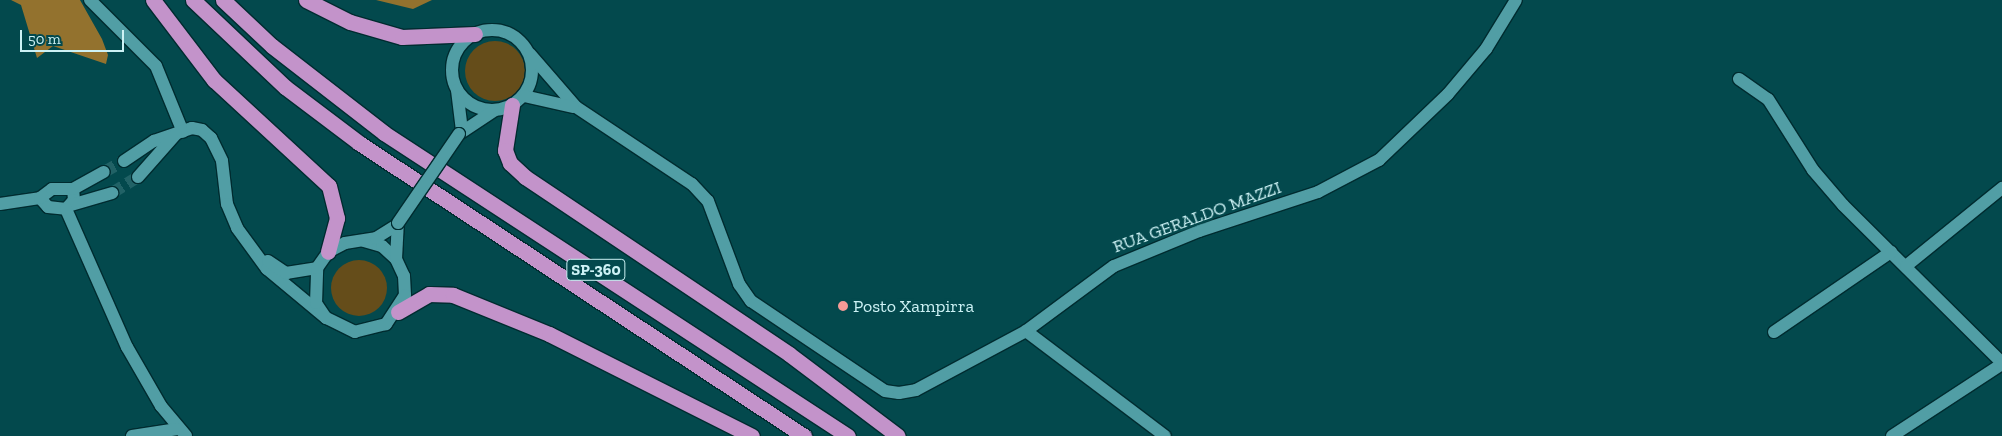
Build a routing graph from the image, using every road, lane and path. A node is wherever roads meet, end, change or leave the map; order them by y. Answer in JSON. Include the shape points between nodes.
{"nodes":[{"id":1,"x":90,"y":0,"type":"edge"},
{"id":2,"x":153,"y":0,"type":"edge"},
{"id":3,"x":193,"y":0,"type":"edge"},
{"id":4,"x":223,"y":0,"type":"edge"},
{"id":5,"x":306,"y":0,"type":"edge"},
{"id":6,"x":1516,"y":0,"type":"edge"},
{"id":7,"x":475,"y":34,"type":"junction"},
{"id":8,"x":530,"y":54,"type":"junction"},
{"id":9,"x":1739,"y":79,"type":"dead end"},
{"id":10,"x":457,"y":90,"type":"junction"},
{"id":11,"x":518,"y":100,"type":"junction"},
{"id":12,"x":576,"y":108,"type":"junction"},
{"id":13,"x":495,"y":110,"type":"junction"},
{"id":14,"x":460,"y":132,"type":"junction"},
{"id":15,"x":180,"y":133,"type":"junction"},
{"id":16,"x":124,"y":160,"type":"tunnel mouth"},
{"id":17,"x":104,"y":172,"type":"tunnel mouth"},
{"id":18,"x":138,"y":177,"type":"tunnel mouth"},
{"id":19,"x":2002,"y":188,"type":"edge"},
{"id":20,"x":73,"y":189,"type":"junction"},
{"id":21,"x":112,"y":193,"type":"tunnel mouth"},
{"id":22,"x":40,"y":198,"type":"junction"},
{"id":23,"x":0,"y":204,"type":"edge"},
{"id":24,"x":68,"y":207,"type":"junction"},
{"id":25,"x":397,"y":224,"type":"junction"},
{"id":26,"x":364,"y":241,"type":"junction"},
{"id":27,"x":328,"y":252,"type":"junction"},
{"id":28,"x":1890,"y":252,"type":"junction"},
{"id":29,"x":260,"y":255,"type":"junction"},
{"id":30,"x":396,"y":259,"type":"junction"},
{"id":31,"x":1906,"y":266,"type":"junction"},
{"id":32,"x":317,"y":268,"type":"junction"},
{"id":33,"x":398,"y":312,"type":"junction"},
{"id":34,"x":326,"y":318,"type":"junction"},
{"id":35,"x":1026,"y":331,"type":"junction"},
{"id":36,"x":1774,"y":332,"type":"dead end"},
{"id":37,"x":2002,"y":364,"type":"edge"},
{"id":38,"x":182,"y":433,"type":"edge"},
{"id":39,"x":132,"y":436,"type":"edge"},
{"id":40,"x":752,"y":436,"type":"edge"},
{"id":41,"x":804,"y":436,"type":"edge"},
{"id":42,"x":848,"y":436,"type":"edge"},
{"id":43,"x":898,"y":436,"type":"edge"},
{"id":44,"x":1164,"y":436,"type":"edge"},
{"id":45,"x":1892,"y":436,"type":"edge"}],
"edges":[{"from":1,"to":15,"type":"street","via":[[156,66]]},
{"from":2,"to":27,"type":"highway","via":[[214,80],[328,186],[337,218]]},
{"from":3,"to":41,"type":"highway","number":"SP-360","via":[[285,87],[359,143]]},
{"from":4,"to":42,"type":"highway","number":"SP-360","via":[[272,46],[384,133]]},
{"from":5,"to":7,"type":"highway","via":[[350,22],[402,37]]},
{"from":6,"to":35,"type":"street","name":"RUA GERALDO MAZZI","via":[[1486,49],[1448,94],[1379,160],[1318,192],[1199,231],[1114,266]]},
{"from":7,"to":8,"type":"street","via":[[507,32]]},
{"from":7,"to":10,"type":"street","via":[[454,58]]},
{"from":8,"to":11,"type":"street","via":[[532,75]]},
{"from":8,"to":12,"type":"street"},
{"from":9,"to":28,"type":"street","via":[[1768,98],[1825,186]]},
{"from":10,"to":13,"type":"street","via":[[467,101]]},
{"from":10,"to":14,"type":"street"},
{"from":11,"to":12,"type":"street"},
{"from":11,"to":13,"type":"street"},
{"from":11,"to":43,"type":"highway","via":[[504,150],[510,163],[525,177],[790,354]]},
{"from":12,"to":35,"type":"street","name":"RUA GERALDO MAZZI","via":[[692,184],[708,201],[739,284],[751,301],[885,391],[916,390]]},
{"from":13,"to":14,"type":"street"},
{"from":14,"to":25,"type":"street","bridge":true},
{"from":15,"to":16,"type":"street","via":[[154,141]]},
{"from":15,"to":18,"type":"street"},
{"from":15,"to":29,"type":"street","via":[[192,128],[211,138],[222,161],[227,204],[237,228]]},
{"from":17,"to":20,"type":"street"},
{"from":19,"to":31,"type":"street"},
{"from":20,"to":22,"type":"street","via":[[52,189]]},
{"from":20,"to":24,"type":"street"},
{"from":21,"to":24,"type":"street"},
{"from":22,"to":23,"type":"street"},
{"from":22,"to":24,"type":"street","via":[[48,207]]},
{"from":24,"to":38,"type":"street","via":[[127,347]]},
{"from":25,"to":26,"type":"street"},
{"from":25,"to":30,"type":"street"},
{"from":26,"to":27,"type":"street","via":[[345,243]]},
{"from":26,"to":30,"type":"street","via":[[382,246]]},
{"from":27,"to":32,"type":"street"},
{"from":28,"to":31,"type":"street"},
{"from":28,"to":36,"type":"street"},
{"from":29,"to":32,"type":"street","via":[[286,272]]},
{"from":29,"to":34,"type":"street","via":[[266,269]]},
{"from":30,"to":33,"type":"street","via":[[404,276],[405,295]]},
{"from":31,"to":37,"type":"street"},
{"from":32,"to":34,"type":"street","via":[[313,285],[316,303]]},
{"from":33,"to":34,"type":"street","via":[[371,331],[339,328]]},
{"from":33,"to":40,"type":"highway","via":[[429,294],[453,295],[549,334]]},
{"from":35,"to":44,"type":"street"},
{"from":37,"to":45,"type":"street"},
{"from":38,"to":39,"type":"street"}]}
